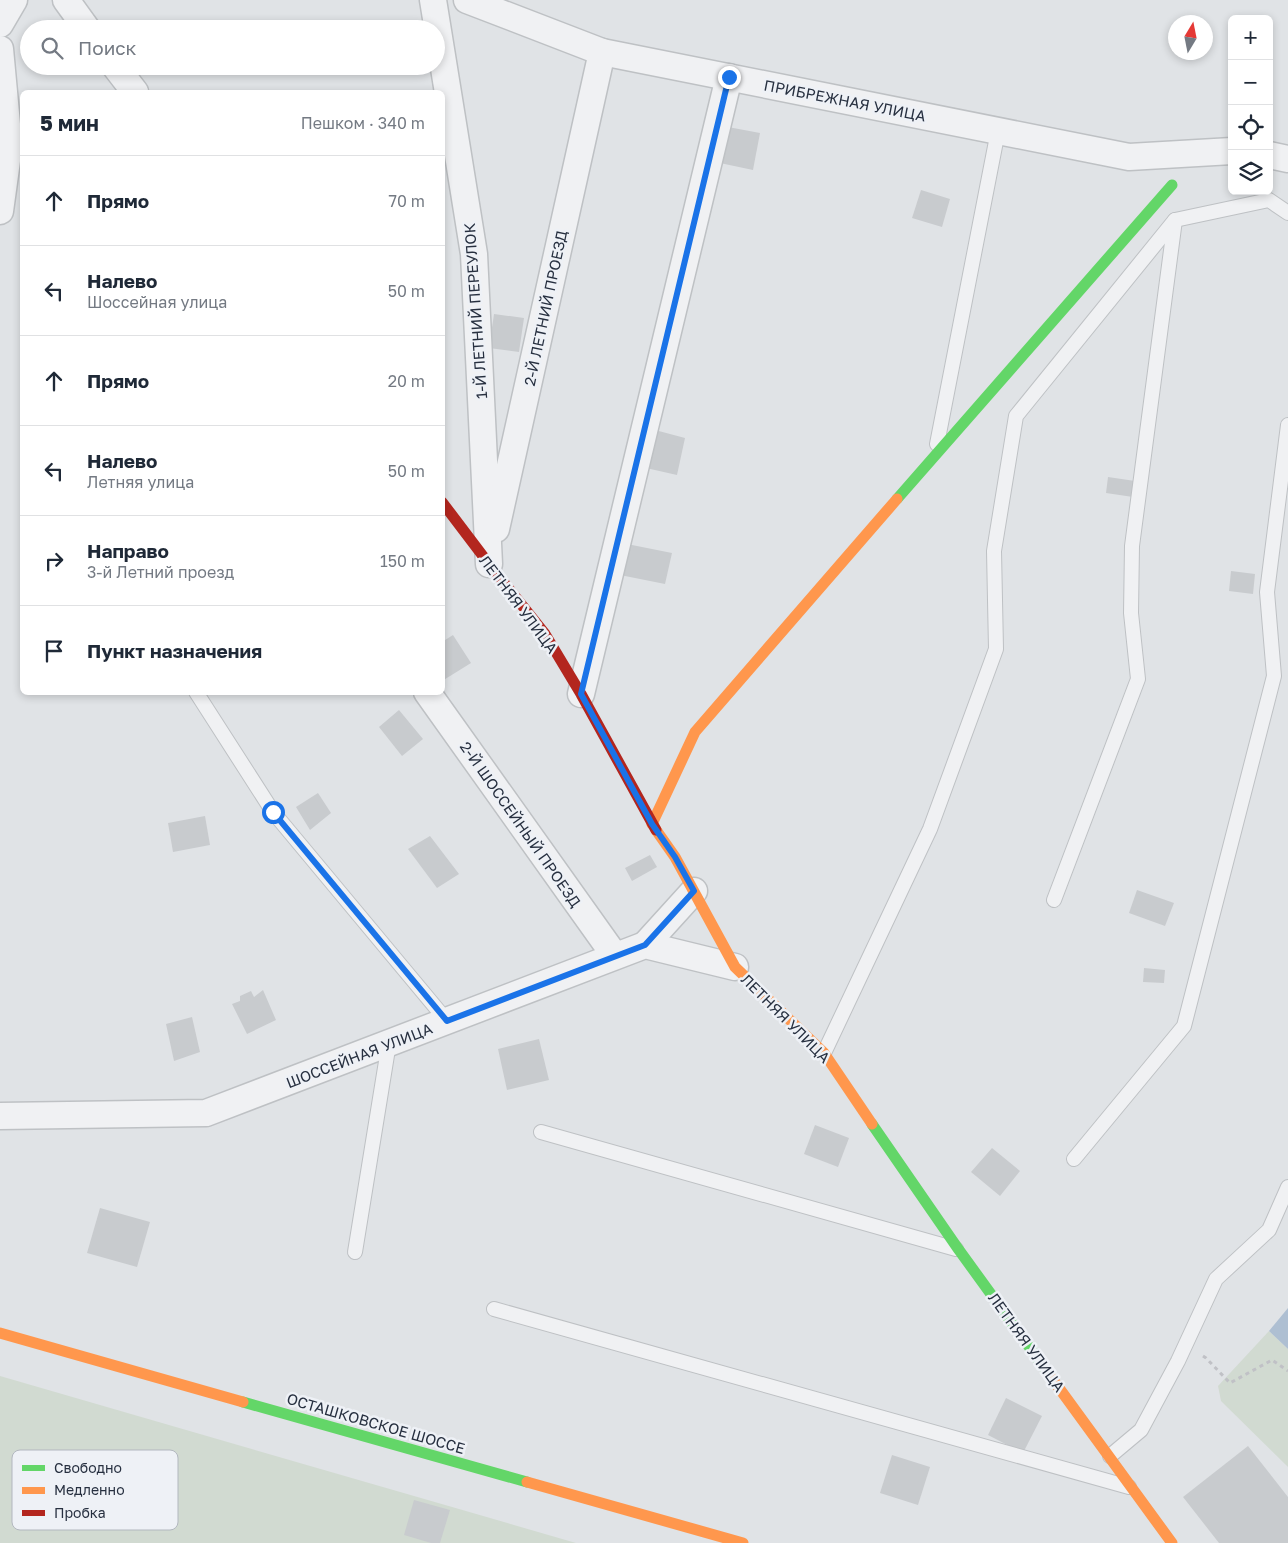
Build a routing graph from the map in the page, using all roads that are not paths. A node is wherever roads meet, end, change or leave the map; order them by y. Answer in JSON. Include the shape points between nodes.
{"nodes":[{"id":1,"x":14,"y":0,"type":"edge"},
{"id":2,"x":66,"y":0,"type":"edge"},
{"id":3,"x":433,"y":0,"type":"edge"},
{"id":4,"x":467,"y":0,"type":"edge"},
{"id":5,"x":80,"y":20,"type":"edge"},
{"id":6,"x":436,"y":20,"type":"edge"},
{"id":7,"x":0,"y":24,"type":"edge"},
{"id":8,"x":0,"y":49,"type":"edge"},
{"id":9,"x":602,"y":52,"type":"junction"},
{"id":10,"x":445,"y":74,"type":"edge"},
{"id":11,"x":123,"y":75,"type":"edge"},
{"id":12,"x":729,"y":77,"type":"junction"},
{"id":13,"x":134,"y":90,"type":"edge"},
{"id":14,"x":998,"y":131,"type":"junction"},
{"id":15,"x":16,"y":150,"type":"edge"},
{"id":16,"x":1228,"y":151,"type":"edge"},
{"id":17,"x":1273,"y":156,"type":"edge"},
{"id":18,"x":1288,"y":158,"type":"edge"},
{"id":19,"x":1172,"y":185,"type":"dead end"},
{"id":20,"x":0,"y":211,"type":"edge"},
{"id":21,"x":1288,"y":212,"type":"edge"},
{"id":22,"x":1175,"y":220,"type":"junction"},
{"id":23,"x":1288,"y":426,"type":"edge"},
{"id":24,"x":936,"y":453,"type":"junction"},
{"id":25,"x":445,"y":506,"type":"edge"},
{"id":26,"x":488,"y":564,"type":"junction"},
{"id":27,"x":581,"y":694,"type":"junction"},
{"id":28,"x":198,"y":695,"type":"edge"},
{"id":29,"x":429,"y":695,"type":"edge"},
{"id":30,"x":652,"y":824,"type":"junction"},
{"id":31,"x":694,"y":891,"type":"junction"},
{"id":32,"x":1054,"y":900,"type":"dead end"},
{"id":33,"x":645,"y":945,"type":"junction"},
{"id":34,"x":615,"y":956,"type":"junction"},
{"id":35,"x":735,"y":967,"type":"junction"},
{"id":36,"x":447,"y":1021,"type":"junction"},
{"id":37,"x":389,"y":1043,"type":"junction"},
{"id":38,"x":824,"y":1053,"type":"junction"},
{"id":39,"x":0,"y":1116,"type":"edge"},
{"id":40,"x":541,"y":1132,"type":"dead end"},
{"id":41,"x":1074,"y":1159,"type":"dead end"},
{"id":42,"x":1288,"y":1187,"type":"edge"},
{"id":43,"x":959,"y":1250,"type":"junction"},
{"id":44,"x":355,"y":1252,"type":"dead end"},
{"id":45,"x":494,"y":1309,"type":"dead end"},
{"id":46,"x":0,"y":1333,"type":"edge"},
{"id":47,"x":1110,"y":1456,"type":"junction"},
{"id":48,"x":1134,"y":1489,"type":"junction"},
{"id":49,"x":743,"y":1543,"type":"edge"},
{"id":50,"x":1172,"y":1543,"type":"edge"}],
"edges":[{"from":1,"to":7,"type":"street"},
{"from":2,"to":5,"type":"street"},
{"from":3,"to":6,"type":"street","name":"1-Й ЛЕТНИЙ ПЕРЕУЛОК"},
{"from":4,"to":9,"type":"street","name":"ПРИБРЕЖНАЯ УЛИЦА"},
{"from":8,"to":15,"type":"street"},
{"from":9,"to":12,"type":"street","name":"ПРИБРЕЖНАЯ УЛИЦА"},
{"from":9,"to":26,"type":"street","name":"2-Й ЛЕТНИЙ ПРОЕЗД"},
{"from":10,"to":26,"type":"street","name":"1-Й ЛЕТНИЙ ПЕРЕУЛОК","via":[[474,254]]},
{"from":11,"to":13,"type":"street"},
{"from":12,"to":14,"type":"street","name":"ПРИБРЕЖНАЯ УЛИЦА"},
{"from":12,"to":27,"type":"street"},
{"from":14,"to":16,"type":"street","name":"ПРИБРЕЖНАЯ УЛИЦА","via":[[1129,157]]},
{"from":14,"to":24,"type":"lane"},
{"from":15,"to":20,"type":"street"},
{"from":17,"to":18,"type":"street"},
{"from":19,"to":24,"type":"street"},
{"from":21,"to":22,"type":"lane","via":[[1269,200]]},
{"from":22,"to":32,"type":"lane","via":[[1132,546],[1130,613],[1138,679]]},
{"from":22,"to":38,"type":"lane","via":[[1016,416],[994,551],[996,649],[930,829]]},
{"from":23,"to":41,"type":"lane","via":[[1267,592],[1274,676],[1184,1026]]},
{"from":24,"to":30,"type":"street","via":[[695,732]]},
{"from":25,"to":26,"type":"street","name":"ЛЕТНЯЯ УЛИЦА"},
{"from":26,"to":27,"type":"street","name":"ЛЕТНЯЯ УЛИЦА","via":[[545,634]]},
{"from":27,"to":30,"type":"street","name":"ЛЕТНЯЯ УЛИЦА"},
{"from":28,"to":36,"type":"lane","via":[[273,812]]},
{"from":29,"to":34,"type":"street","name":"2-Й ШОССЕЙНЫЙ ПРОЕЗД"},
{"from":30,"to":31,"type":"street","name":"ЛЕТНЯЯ УЛИЦА"},
{"from":31,"to":33,"type":"street"},
{"from":31,"to":35,"type":"street","name":"ЛЕТНЯЯ УЛИЦА"},
{"from":33,"to":34,"type":"street","name":"ШОССЕЙНАЯ УЛИЦА"},
{"from":33,"to":35,"type":"street"},
{"from":34,"to":36,"type":"street","name":"ШОССЕЙНАЯ УЛИЦА"},
{"from":35,"to":38,"type":"street","name":"ЛЕТНЯЯ УЛИЦА"},
{"from":36,"to":37,"type":"street","name":"ШОССЕЙНАЯ УЛИЦА"},
{"from":37,"to":39,"type":"street","name":"ШОССЕЙНАЯ УЛИЦА","via":[[206,1113]]},
{"from":37,"to":44,"type":"lane"},
{"from":38,"to":43,"type":"street","name":"ЛЕТНЯЯ УЛИЦА"},
{"from":40,"to":43,"type":"lane"},
{"from":42,"to":47,"type":"lane","via":[[1269,1230],[1216,1279],[1141,1430]]},
{"from":43,"to":47,"type":"street","name":"ЛЕТНЯЯ УЛИЦА"},
{"from":45,"to":48,"type":"lane"},
{"from":46,"to":49,"type":"street","name":"ОСТАШКОВСКОЕ ШОССЕ"},
{"from":47,"to":48,"type":"street","name":"ЛЕТНЯЯ УЛИЦА"},
{"from":48,"to":50,"type":"street","name":"ЛЕТНЯЯ УЛИЦА"}]}
